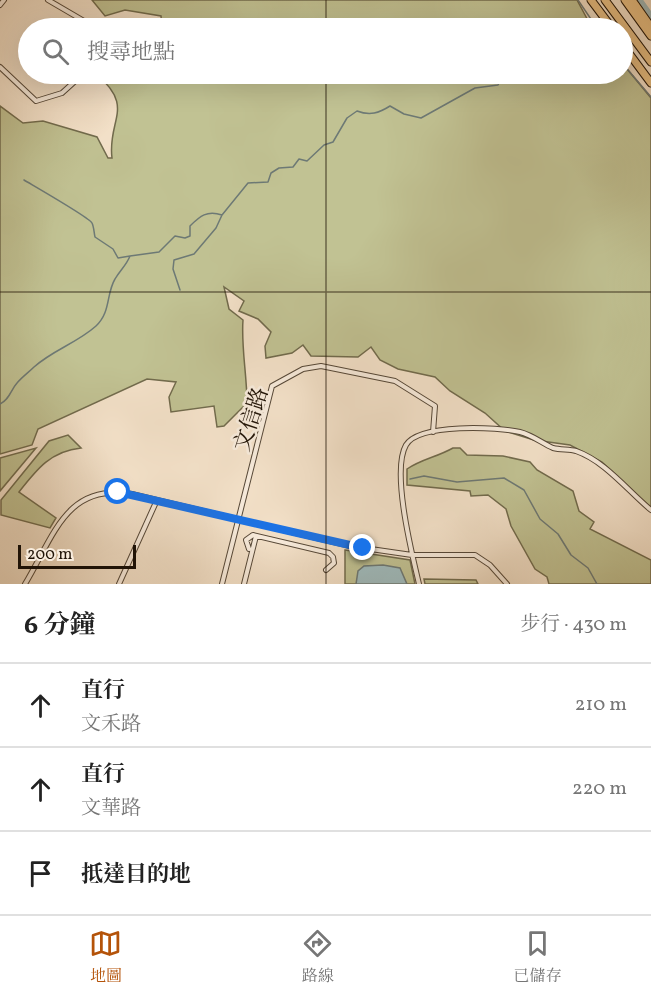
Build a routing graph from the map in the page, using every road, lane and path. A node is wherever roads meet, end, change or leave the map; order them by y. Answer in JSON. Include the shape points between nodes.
{"nodes":[{"id":1,"x":4,"y":0,"type":"edge"},
{"id":2,"x":48,"y":0,"type":"edge"},
{"id":3,"x":591,"y":0,"type":"edge"},
{"id":4,"x":605,"y":0,"type":"edge"},
{"id":5,"x":625,"y":0,"type":"edge"},
{"id":6,"x":632,"y":0,"type":"edge"},
{"id":7,"x":0,"y":5,"type":"edge"},
{"id":8,"x":79,"y":18,"type":"edge"},
{"id":9,"x":604,"y":18,"type":"edge"},
{"id":10,"x":618,"y":18,"type":"edge"},
{"id":11,"x":651,"y":27,"type":"edge"},
{"id":12,"x":651,"y":36,"type":"edge"},
{"id":13,"x":633,"y":38,"type":"edge"},
{"id":14,"x":633,"y":59,"type":"edge"},
{"id":15,"x":651,"y":62,"type":"edge"},
{"id":16,"x":0,"y":68,"type":"edge"},
{"id":17,"x":651,"y":83,"type":"edge"},
{"id":18,"x":72,"y":84,"type":"edge"},
{"id":19,"x":433,"y":432,"type":"junction"},
{"id":20,"x":157,"y":500,"type":"junction"},
{"id":21,"x":651,"y":510,"type":"edge"},
{"id":22,"x":238,"y":519,"type":"junction"},
{"id":23,"x":256,"y":536,"type":"junction"},
{"id":24,"x":249,"y":549,"type":"dead end"},
{"id":25,"x":412,"y":555,"type":"junction"},
{"id":26,"x":326,"y":570,"type":"dead end"},
{"id":27,"x":25,"y":584,"type":"edge"},
{"id":28,"x":119,"y":584,"type":"edge"},
{"id":29,"x":222,"y":584,"type":"edge"},
{"id":30,"x":244,"y":584,"type":"edge"},
{"id":31,"x":419,"y":584,"type":"edge"},
{"id":32,"x":507,"y":584,"type":"edge"}],
"edges":[{"from":1,"to":7,"type":"street"},
{"from":2,"to":8,"type":"street"},
{"from":3,"to":9,"type":"highway"},
{"from":4,"to":10,"type":"highway"},
{"from":5,"to":12,"type":"highway"},
{"from":6,"to":11,"type":"highway"},
{"from":13,"to":15,"type":"highway"},
{"from":14,"to":17,"type":"highway"},
{"from":16,"to":18,"type":"street","via":[[36,101],[62,93]]},
{"from":19,"to":21,"type":"street","via":[[504,430],[522,433],[556,449],[575,451],[602,467]]},
{"from":19,"to":22,"type":"street","name":"文信路","via":[[435,406],[395,381],[321,366],[303,369],[273,386]]},
{"from":19,"to":25,"type":"street","via":[[414,437],[404,454],[403,513]]},
{"from":20,"to":22,"type":"street"},
{"from":20,"to":27,"type":"street","via":[[104,492],[79,502],[64,517]]},
{"from":20,"to":28,"type":"street"},
{"from":22,"to":25,"type":"street","via":[[350,546]]},
{"from":22,"to":29,"type":"street","name":"文信路"},
{"from":23,"to":24,"type":"street","via":[[247,537]]},
{"from":23,"to":26,"type":"street","via":[[329,553],[334,563]]},
{"from":23,"to":30,"type":"street"},
{"from":25,"to":31,"type":"street"},
{"from":25,"to":32,"type":"street","via":[[475,555]]}]}
